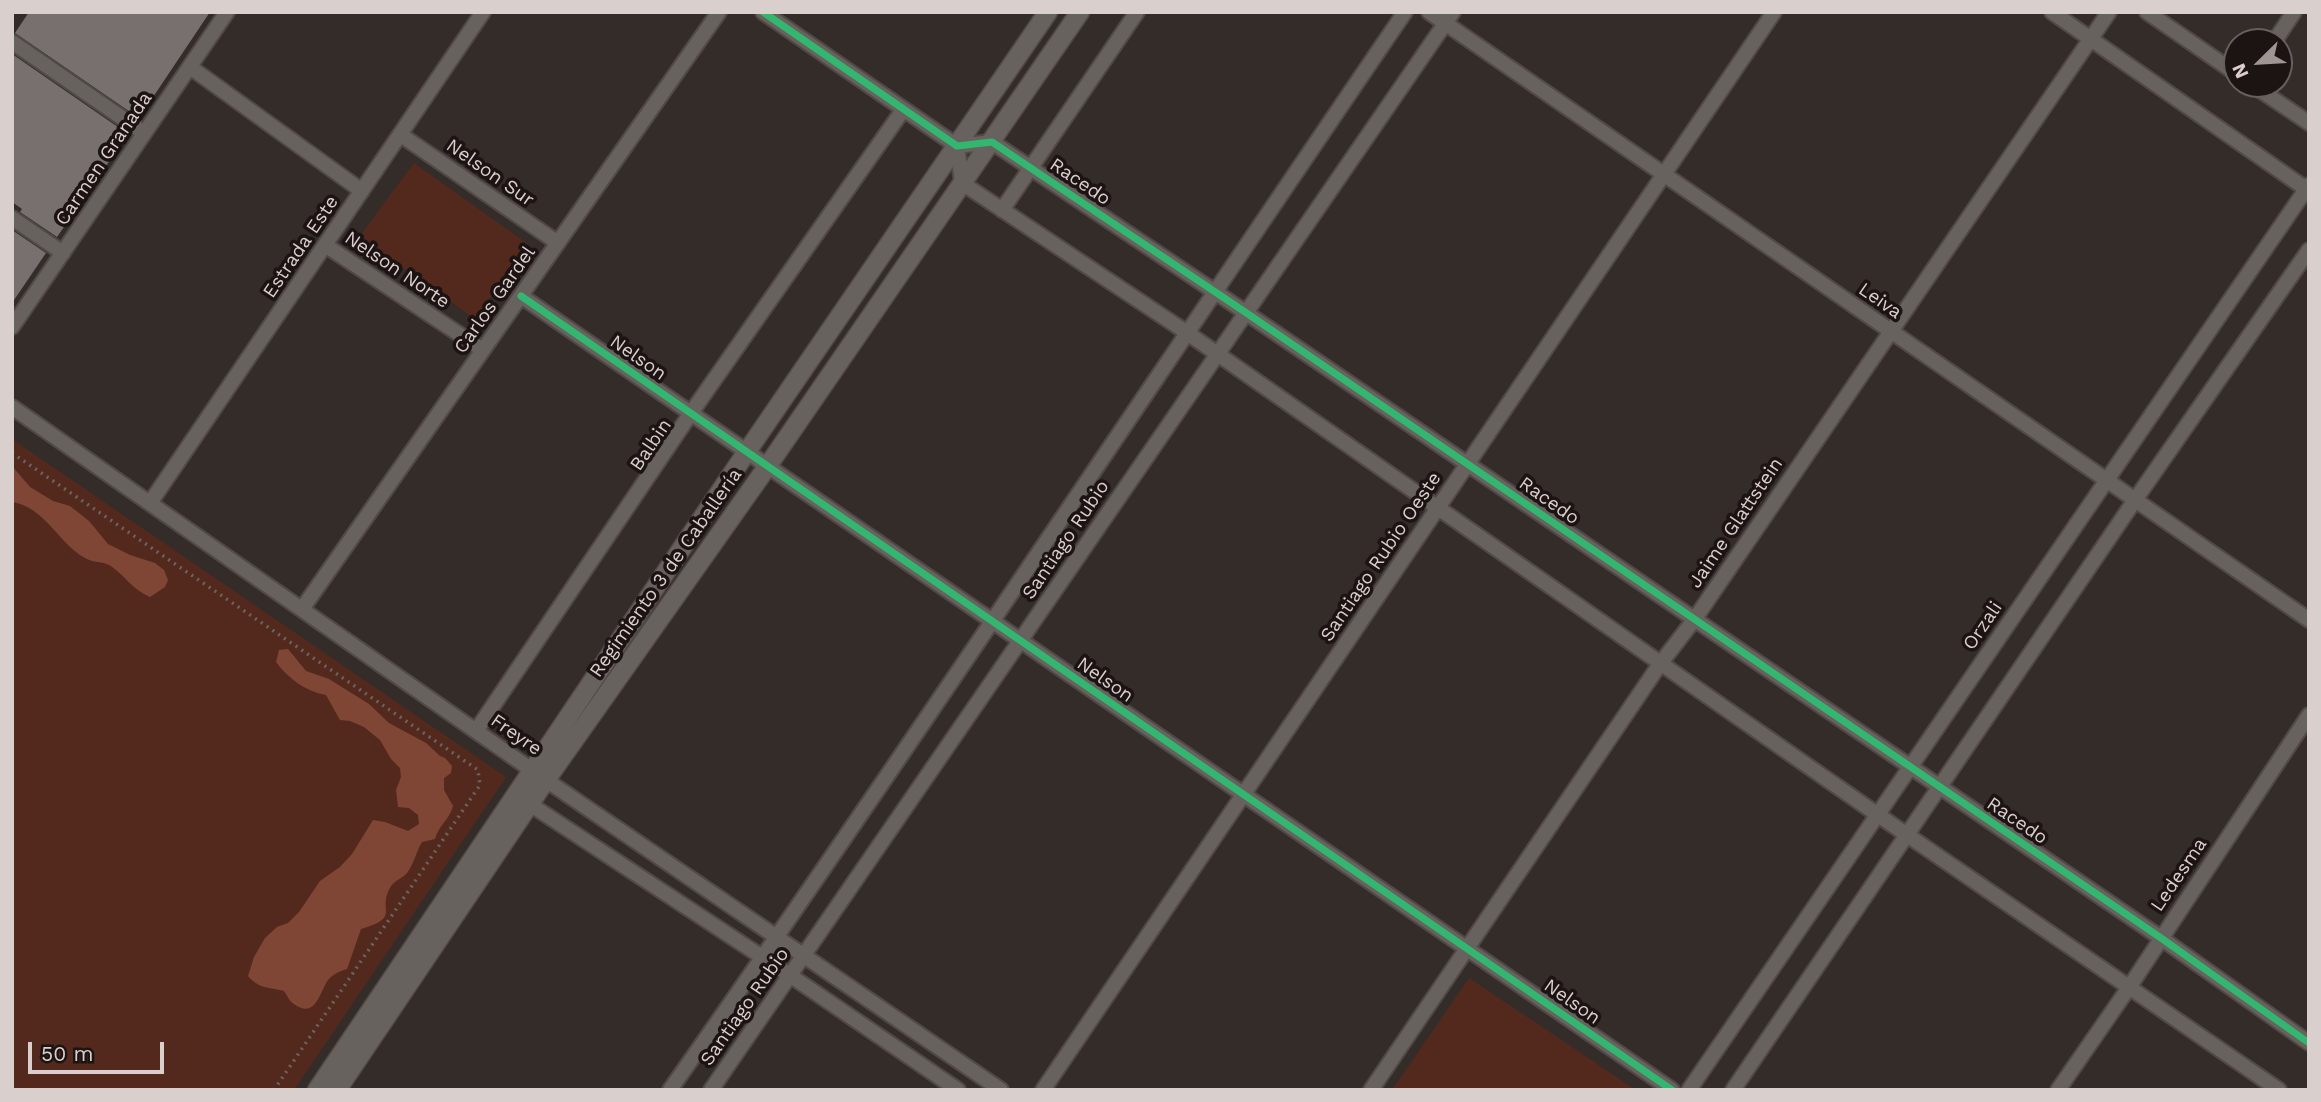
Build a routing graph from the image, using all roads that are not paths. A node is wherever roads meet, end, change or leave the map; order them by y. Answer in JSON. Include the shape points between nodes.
{"nodes":[{"id":1,"x":227,"y":12,"type":"edge"},
{"id":2,"x":483,"y":12,"type":"edge"},
{"id":3,"x":719,"y":12,"type":"edge"},
{"id":4,"x":763,"y":12,"type":"edge"},
{"id":5,"x":1048,"y":12,"type":"edge"},
{"id":6,"x":1080,"y":12,"type":"edge"},
{"id":7,"x":1136,"y":12,"type":"edge"},
{"id":8,"x":1405,"y":12,"type":"edge"},
{"id":9,"x":1429,"y":12,"type":"edge"},
{"id":10,"x":1774,"y":12,"type":"edge"},
{"id":11,"x":2052,"y":12,"type":"edge"},
{"id":12,"x":2109,"y":12,"type":"edge"},
{"id":13,"x":2147,"y":12,"type":"edge"},
{"id":14,"x":2294,"y":12,"type":"edge"},
{"id":15,"x":1449,"y":18,"type":"edge"},
{"id":16,"x":2283,"y":28,"type":"edge"},
{"id":17,"x":2092,"y":39,"type":"junction"},
{"id":18,"x":12,"y":42,"type":"edge"},
{"id":19,"x":2223,"y":64,"type":"edge"},
{"id":20,"x":190,"y":67,"type":"junction"},
{"id":21,"x":2272,"y":98,"type":"edge"},
{"id":22,"x":903,"y":110,"type":"junction"},
{"id":23,"x":2309,"y":123,"type":"edge"},
{"id":24,"x":144,"y":133,"type":"junction"},
{"id":25,"x":401,"y":135,"type":"junction"},
{"id":26,"x":992,"y":142,"type":"junction"},
{"id":27,"x":957,"y":146,"type":"junction"},
{"id":28,"x":1031,"y":167,"type":"junction"},
{"id":29,"x":1663,"y":175,"type":"junction"},
{"id":30,"x":962,"y":183,"type":"junction"},
{"id":31,"x":2308,"y":188,"type":"edge"},
{"id":32,"x":362,"y":191,"type":"junction"},
{"id":33,"x":1002,"y":210,"type":"junction"},
{"id":34,"x":12,"y":218,"type":"edge"},
{"id":35,"x":558,"y":243,"type":"junction"},
{"id":36,"x":325,"y":245,"type":"junction"},
{"id":37,"x":2309,"y":250,"type":"edge"},
{"id":38,"x":63,"y":253,"type":"junction"},
{"id":39,"x":1214,"y":292,"type":"junction"},
{"id":40,"x":521,"y":296,"type":"junction"},
{"id":41,"x":1245,"y":312,"type":"junction"},
{"id":42,"x":12,"y":327,"type":"edge"},
{"id":43,"x":1890,"y":331,"type":"junction"},
{"id":44,"x":1186,"y":332,"type":"junction"},
{"id":45,"x":483,"y":350,"type":"junction"},
{"id":46,"x":1217,"y":354,"type":"junction"},
{"id":47,"x":12,"y":407,"type":"edge"},
{"id":48,"x":691,"y":413,"type":"junction"},
{"id":49,"x":746,"y":453,"type":"junction"},
{"id":50,"x":1467,"y":464,"type":"junction"},
{"id":51,"x":767,"y":467,"type":"junction"},
{"id":52,"x":2105,"y":480,"type":"junction"},
{"id":53,"x":2135,"y":500,"type":"junction"},
{"id":54,"x":150,"y":503,"type":"junction"},
{"id":55,"x":1438,"y":507,"type":"junction"},
{"id":56,"x":302,"y":609,"type":"junction"},
{"id":57,"x":1694,"y":620,"type":"junction"},
{"id":58,"x":2309,"y":620,"type":"edge"},
{"id":59,"x":993,"y":621,"type":"junction"},
{"id":60,"x":1021,"y":641,"type":"junction"},
{"id":61,"x":1660,"y":664,"type":"junction"},
{"id":62,"x":2309,"y":715,"type":"edge"},
{"id":63,"x":477,"y":731,"type":"junction"},
{"id":64,"x":1910,"y":767,"type":"junction"},
{"id":65,"x":539,"y":775,"type":"junction"},
{"id":66,"x":1939,"y":788,"type":"junction"},
{"id":67,"x":1243,"y":794,"type":"junction"},
{"id":68,"x":522,"y":799,"type":"junction"},
{"id":69,"x":1878,"y":815,"type":"junction"},
{"id":70,"x":1907,"y":835,"type":"junction"},
{"id":71,"x":777,"y":937,"type":"junction"},
{"id":72,"x":2161,"y":938,"type":"junction"},
{"id":73,"x":1467,"y":949,"type":"junction"},
{"id":74,"x":805,"y":956,"type":"junction"},
{"id":75,"x":762,"y":959,"type":"junction"},
{"id":76,"x":790,"y":976,"type":"junction"},
{"id":77,"x":2130,"y":986,"type":"junction"},
{"id":78,"x":2309,"y":1043,"type":"edge"},
{"id":79,"x":328,"y":1088,"type":"edge"},
{"id":80,"x":670,"y":1090,"type":"edge"},
{"id":81,"x":711,"y":1090,"type":"edge"},
{"id":82,"x":958,"y":1090,"type":"edge"},
{"id":83,"x":1001,"y":1090,"type":"edge"},
{"id":84,"x":1043,"y":1090,"type":"edge"},
{"id":85,"x":1371,"y":1090,"type":"edge"},
{"id":86,"x":1671,"y":1090,"type":"edge"},
{"id":87,"x":1689,"y":1090,"type":"edge"},
{"id":88,"x":1733,"y":1090,"type":"edge"},
{"id":89,"x":2057,"y":1090,"type":"edge"},
{"id":90,"x":2279,"y":1090,"type":"edge"}],
"edges":[{"from":1,"to":20,"type":"street","name":"Carmen Granada"},
{"from":2,"to":25,"type":"street","name":"Estrada Este"},
{"from":3,"to":35,"type":"street","name":"Carlos Gardel"},
{"from":4,"to":22,"type":"street"},
{"from":5,"to":27,"type":"street","name":"Regimiento 3 de Caballería"},
{"from":6,"to":26,"type":"street","name":"Regimiento 3 de Caballería"},
{"from":7,"to":28,"type":"street"},
{"from":8,"to":39,"type":"street","name":"Santiago Rubio"},
{"from":9,"to":15,"type":"street","name":"Leiva"},
{"from":10,"to":29,"type":"street","name":"Santiago Rubio Oeste"},
{"from":11,"to":17,"type":"street"},
{"from":12,"to":17,"type":"street","name":"Jaime Glattstein"},
{"from":13,"to":19,"type":"street"},
{"from":14,"to":16,"type":"street"},
{"from":15,"to":29,"type":"street","name":"Leiva"},
{"from":15,"to":41,"type":"street","name":"Santiago Rubio"},
{"from":17,"to":31,"type":"street"},
{"from":17,"to":43,"type":"street","name":"Jaime Glattstein"},
{"from":18,"to":24,"type":"street"},
{"from":20,"to":24,"type":"street","name":"Carmen Granada"},
{"from":20,"to":32,"type":"street"},
{"from":21,"to":23,"type":"street"},
{"from":22,"to":27,"type":"street"},
{"from":22,"to":48,"type":"street","name":"Balbin"},
{"from":24,"to":38,"type":"street","name":"Carmen Granada"},
{"from":25,"to":32,"type":"street","name":"Estrada Este"},
{"from":25,"to":35,"type":"street","name":"Nelson Sur"},
{"from":26,"to":27,"type":"street"},
{"from":26,"to":28,"type":"street","name":"Racedo"},
{"from":26,"to":30,"type":"street","name":"Regimiento 3 de Caballería"},
{"from":27,"to":30,"type":"street"},
{"from":27,"to":49,"type":"street","name":"Regimiento 3 de Caballería"},
{"from":28,"to":33,"type":"street"},
{"from":28,"to":39,"type":"street","name":"Racedo"},
{"from":29,"to":43,"type":"street","name":"Leiva"},
{"from":29,"to":50,"type":"street","name":"Santiago Rubio Oeste"},
{"from":30,"to":33,"type":"street"},
{"from":30,"to":51,"type":"street","name":"Regimiento 3 de Caballería"},
{"from":31,"to":52,"type":"street","name":"Orzali"},
{"from":32,"to":36,"type":"street","name":"Estrada Este"},
{"from":33,"to":44,"type":"street"},
{"from":34,"to":38,"type":"street"},
{"from":35,"to":40,"type":"street","name":"Carlos Gardel"},
{"from":36,"to":45,"type":"street","name":"Nelson Norte"},
{"from":36,"to":54,"type":"street","name":"Estrada Este"},
{"from":37,"to":53,"type":"street"},
{"from":38,"to":42,"type":"street","name":"Carmen Granada"},
{"from":39,"to":41,"type":"street","name":"Racedo"},
{"from":39,"to":44,"type":"street","name":"Santiago Rubio"},
{"from":40,"to":45,"type":"street","name":"Carlos Gardel"},
{"from":40,"to":48,"type":"street","name":"Nelson"},
{"from":41,"to":46,"type":"street","name":"Santiago Rubio"},
{"from":41,"to":50,"type":"street","name":"Racedo"},
{"from":43,"to":52,"type":"street","name":"Leiva"},
{"from":43,"to":57,"type":"street","name":"Jaime Glattstein"},
{"from":44,"to":46,"type":"street"},
{"from":44,"to":59,"type":"street","name":"Santiago Rubio"},
{"from":45,"to":56,"type":"street","name":"Carlos Gardel"},
{"from":46,"to":55,"type":"street"},
{"from":46,"to":60,"type":"street","name":"Santiago Rubio"},
{"from":47,"to":54,"type":"street","name":"Freyre"},
{"from":48,"to":49,"type":"street","name":"Nelson"},
{"from":48,"to":63,"type":"street","name":"Balbin"},
{"from":49,"to":51,"type":"street","name":"Nelson"},
{"from":49,"to":65,"type":"street","name":"Regimiento 3 de Caballería"},
{"from":50,"to":55,"type":"street","name":"Santiago Rubio Oeste"},
{"from":50,"to":57,"type":"street","name":"Racedo"},
{"from":51,"to":59,"type":"street","name":"Nelson"},
{"from":51,"to":65,"type":"street","name":"Regimiento 3 de Caballería"},
{"from":52,"to":53,"type":"street","name":"Leiva"},
{"from":52,"to":64,"type":"street","name":"Orzali"},
{"from":53,"to":58,"type":"street","name":"Leiva"},
{"from":53,"to":66,"type":"street"},
{"from":54,"to":56,"type":"street","name":"Freyre"},
{"from":55,"to":61,"type":"street"},
{"from":55,"to":67,"type":"street","name":"Santiago Rubio Oeste"},
{"from":56,"to":63,"type":"street","name":"Freyre"},
{"from":57,"to":61,"type":"street","name":"Jaime Glattstein"},
{"from":57,"to":64,"type":"street","name":"Racedo"},
{"from":59,"to":60,"type":"street","name":"Nelson"},
{"from":59,"to":71,"type":"street","name":"Santiago Rubio"},
{"from":60,"to":67,"type":"street","name":"Nelson"},
{"from":60,"to":74,"type":"street","name":"Santiago Rubio"},
{"from":61,"to":69,"type":"street"},
{"from":61,"to":73,"type":"street","name":"Jaime Glattstein"},
{"from":62,"to":72,"type":"street","name":"Ledesma"},
{"from":63,"to":65,"type":"street","name":"Freyre"},
{"from":64,"to":66,"type":"street","name":"Racedo"},
{"from":64,"to":69,"type":"street","name":"Orzali"},
{"from":65,"to":68,"type":"street","name":"Regimiento 3 de Caballería"},
{"from":65,"to":71,"type":"street","name":"Freyre"},
{"from":66,"to":70,"type":"street"},
{"from":66,"to":72,"type":"street","name":"Racedo"},
{"from":67,"to":73,"type":"street","name":"Nelson"},
{"from":67,"to":84,"type":"street","name":"Santiago Rubio Oeste"},
{"from":68,"to":75,"type":"street"},
{"from":68,"to":79,"type":"street","name":"Regimiento 3 de Caballería"},
{"from":69,"to":70,"type":"street"},
{"from":69,"to":87,"type":"street","name":"Orzali"},
{"from":70,"to":77,"type":"street"},
{"from":70,"to":88,"type":"street"},
{"from":71,"to":74,"type":"street","name":"Freyre"},
{"from":71,"to":75,"type":"street","name":"Santiago Rubio"},
{"from":72,"to":77,"type":"street","name":"Ledesma"},
{"from":72,"to":78,"type":"street","name":"Racedo"},
{"from":73,"to":85,"type":"street","name":"Jaime Glattstein"},
{"from":73,"to":86,"type":"street","name":"Nelson"},
{"from":74,"to":76,"type":"street","name":"Santiago Rubio"},
{"from":74,"to":83,"type":"street","name":"Freyre"},
{"from":75,"to":76,"type":"street"},
{"from":75,"to":80,"type":"street","name":"Santiago Rubio"},
{"from":76,"to":81,"type":"street","name":"Santiago Rubio"},
{"from":76,"to":82,"type":"street"},
{"from":77,"to":89,"type":"street","name":"Ledesma"},
{"from":77,"to":90,"type":"street"}]}
